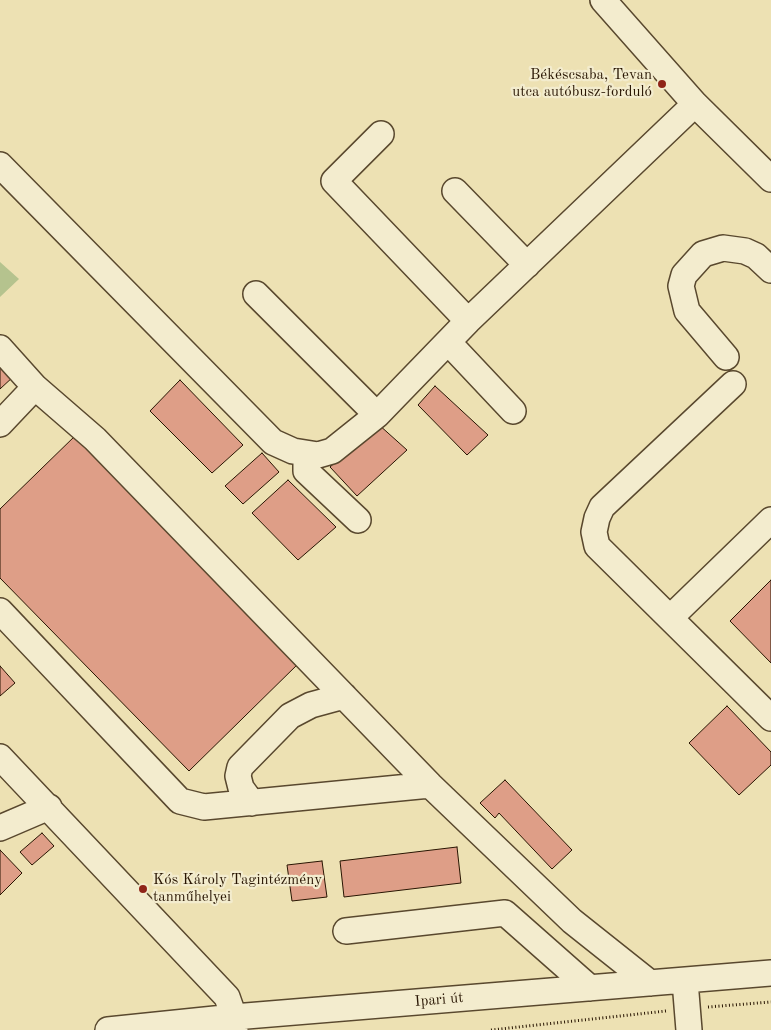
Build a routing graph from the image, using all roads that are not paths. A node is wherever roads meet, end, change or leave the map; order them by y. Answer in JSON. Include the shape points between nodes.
{"nodes":[{"id":1,"x":604,"y":0,"type":"edge"},
{"id":2,"x":695,"y":104,"type":"junction"},
{"id":3,"x":381,"y":134,"type":"dead end"},
{"id":4,"x":0,"y":165,"type":"edge"},
{"id":5,"x":771,"y":179,"type":"edge"},
{"id":6,"x":455,"y":191,"type":"dead end"},
{"id":7,"x":527,"y":265,"type":"junction"},
{"id":8,"x":771,"y":270,"type":"edge"},
{"id":9,"x":256,"y":294,"type":"dead end"},
{"id":10,"x":468,"y":322,"type":"junction"},
{"id":11,"x":448,"y":342,"type":"junction"},
{"id":12,"x":0,"y":348,"type":"edge"},
{"id":13,"x":726,"y":357,"type":"dead end"},
{"id":14,"x":733,"y":384,"type":"dead end"},
{"id":15,"x":35,"y":387,"type":"junction"},
{"id":16,"x":513,"y":411,"type":"dead end"},
{"id":17,"x":377,"y":415,"type":"junction"},
{"id":18,"x":0,"y":424,"type":"edge"},
{"id":19,"x":306,"y":454,"type":"junction"},
{"id":20,"x":358,"y":520,"type":"dead end"},
{"id":21,"x":771,"y":520,"type":"edge"},
{"id":22,"x":0,"y":611,"type":"edge"},
{"id":23,"x":670,"y":618,"type":"junction"},
{"id":24,"x":344,"y":696,"type":"junction"},
{"id":25,"x":771,"y":718,"type":"edge"},
{"id":26,"x":0,"y":757,"type":"edge"},
{"id":27,"x":430,"y":785,"type":"junction"},
{"id":28,"x":252,"y":803,"type":"junction"},
{"id":29,"x":49,"y":807,"type":"junction"},
{"id":30,"x":0,"y":828,"type":"edge"},
{"id":31,"x":346,"y":931,"type":"dead end"},
{"id":32,"x":771,"y":973,"type":"edge"},
{"id":33,"x":685,"y":981,"type":"junction"},
{"id":34,"x":650,"y":983,"type":"junction"},
{"id":35,"x":590,"y":988,"type":"junction"},
{"id":36,"x":688,"y":1019,"type":"edge"},
{"id":37,"x":234,"y":1024,"type":"edge"},
{"id":38,"x":121,"y":1029,"type":"edge"}],
"edges":[{"from":1,"to":2,"type":"street"},
{"from":2,"to":5,"type":"street"},
{"from":2,"to":7,"type":"street"},
{"from":3,"to":10,"type":"street","via":[[334,181]]},
{"from":4,"to":19,"type":"street","via":[[273,442]]},
{"from":6,"to":7,"type":"street"},
{"from":7,"to":10,"type":"street"},
{"from":8,"to":13,"type":"street","via":[[745,250],[723,248],[703,254],[684,275],[681,286],[687,311]]},
{"from":9,"to":17,"type":"street"},
{"from":10,"to":11,"type":"street"},
{"from":11,"to":16,"type":"street"},
{"from":11,"to":17,"type":"street"},
{"from":12,"to":15,"type":"street"},
{"from":14,"to":23,"type":"street","via":[[602,507],[597,518],[594,532],[597,546]]},
{"from":15,"to":18,"type":"street"},
{"from":15,"to":24,"type":"street","via":[[95,439]]},
{"from":17,"to":19,"type":"street","via":[[332,451]]},
{"from":19,"to":20,"type":"street","via":[[306,471]]},
{"from":21,"to":23,"type":"street"},
{"from":22,"to":28,"type":"street","via":[[180,801],[204,807]]},
{"from":23,"to":25,"type":"street"},
{"from":24,"to":27,"type":"street"},
{"from":24,"to":28,"type":"street","via":[[311,705],[290,716],[240,767],[240,788]]},
{"from":26,"to":29,"type":"street"},
{"from":27,"to":28,"type":"street"},
{"from":27,"to":34,"type":"street","via":[[572,921]]},
{"from":29,"to":30,"type":"street"},
{"from":29,"to":37,"type":"street","via":[[227,997]]},
{"from":31,"to":35,"type":"street","via":[[505,913]]},
{"from":32,"to":33,"type":"street","name":"Ipari út"},
{"from":33,"to":34,"type":"street","name":"Ipari út"},
{"from":33,"to":36,"type":"street"},
{"from":34,"to":35,"type":"street","name":"Ipari út"},
{"from":35,"to":37,"type":"street","name":"Ipari út"},
{"from":37,"to":38,"type":"street","name":"Ipari út"}]}
